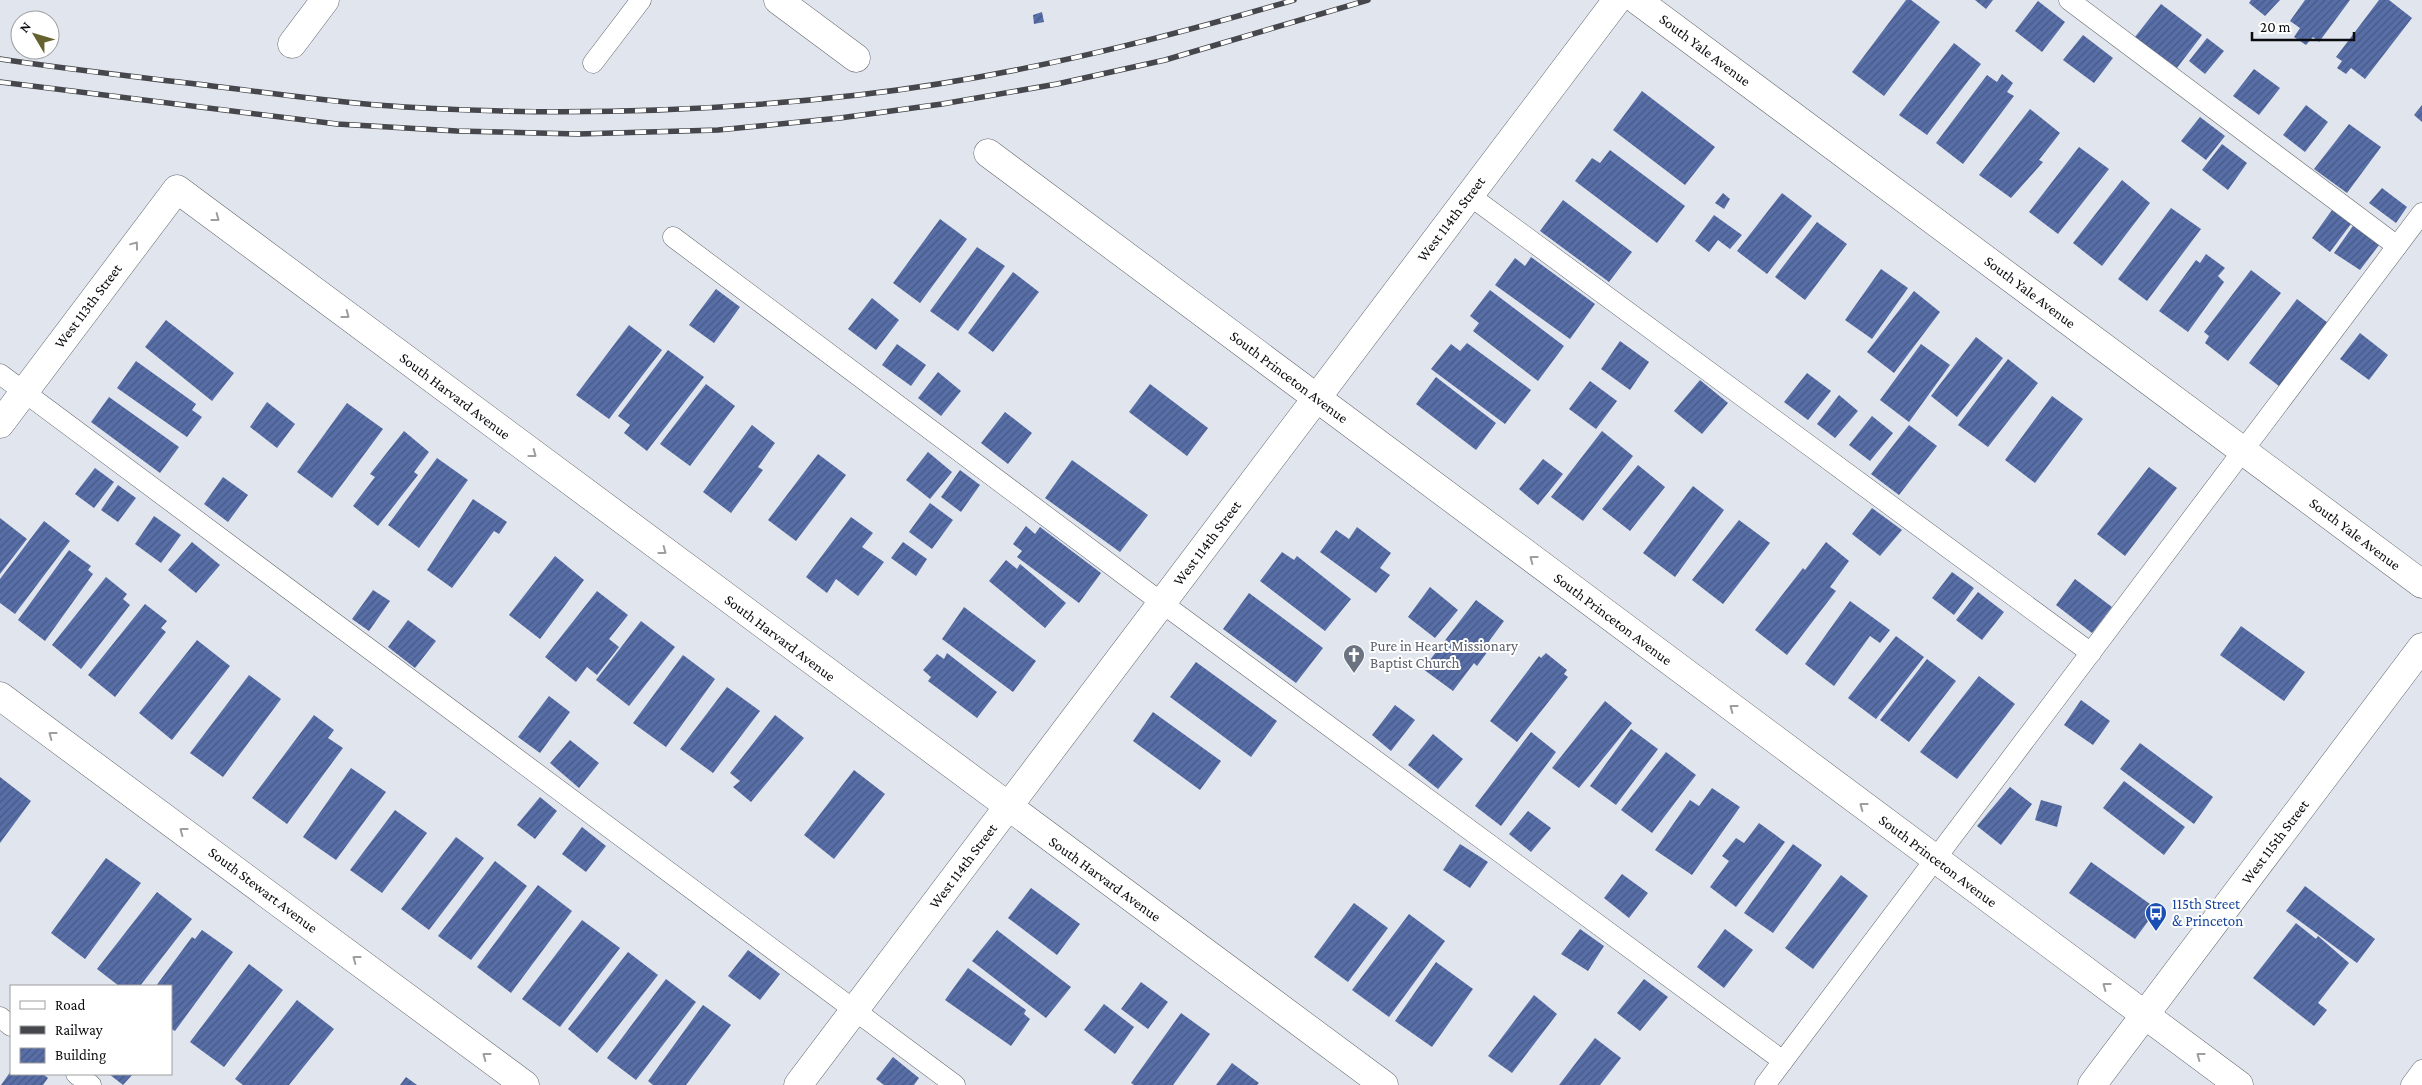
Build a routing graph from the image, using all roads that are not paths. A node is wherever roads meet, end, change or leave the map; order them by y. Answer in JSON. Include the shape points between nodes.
{"nodes":[{"id":1,"x":325,"y":0,"type":"edge"},
{"id":2,"x":641,"y":0,"type":"edge"},
{"id":3,"x":778,"y":0,"type":"edge"},
{"id":4,"x":1616,"y":0,"type":"edge"},
{"id":5,"x":1637,"y":0,"type":"edge"},
{"id":6,"x":2069,"y":0,"type":"edge"},
{"id":7,"x":292,"y":44,"type":"dead end"},
{"id":8,"x":856,"y":58,"type":"dead end"},
{"id":9,"x":593,"y":63,"type":"dead end"},
{"id":10,"x":988,"y":153,"type":"dead end"},
{"id":11,"x":177,"y":189,"type":"joint"},
{"id":12,"x":1469,"y":195,"type":"junction"},
{"id":13,"x":2422,"y":213,"type":"edge"},
{"id":14,"x":673,"y":237,"type":"dead end"},
{"id":15,"x":2397,"y":246,"type":"junction"},
{"id":16,"x":0,"y":374,"type":"edge"},
{"id":17,"x":24,"y":392,"type":"junction"},
{"id":18,"x":1316,"y":398,"type":"junction"},
{"id":19,"x":0,"y":424,"type":"edge"},
{"id":20,"x":2243,"y":451,"type":"junction"},
{"id":21,"x":2422,"y":584,"type":"edge"},
{"id":22,"x":1162,"y":603,"type":"junction"},
{"id":23,"x":2422,"y":647,"type":"edge"},
{"id":24,"x":2091,"y":653,"type":"junction"},
{"id":25,"x":0,"y":696,"type":"edge"},
{"id":26,"x":1008,"y":808,"type":"junction"},
{"id":27,"x":1935,"y":859,"type":"junction"},
{"id":28,"x":854,"y":1010,"type":"junction"},
{"id":29,"x":2145,"y":1015,"type":"junction"},
{"id":30,"x":0,"y":1017,"type":"edge"},
{"id":31,"x":10,"y":1025,"type":"edge"},
{"id":32,"x":1782,"y":1061,"type":"junction"},
{"id":33,"x":2422,"y":1070,"type":"edge"},
{"id":34,"x":77,"y":1075,"type":"edge"},
{"id":35,"x":92,"y":1085,"type":"edge"},
{"id":36,"x":526,"y":1085,"type":"edge"},
{"id":37,"x":798,"y":1085,"type":"edge"},
{"id":38,"x":956,"y":1085,"type":"edge"},
{"id":39,"x":1384,"y":1085,"type":"edge"},
{"id":40,"x":1765,"y":1085,"type":"edge"},
{"id":41,"x":2092,"y":1085,"type":"edge"},
{"id":42,"x":2239,"y":1085,"type":"edge"},
{"id":43,"x":2411,"y":1085,"type":"edge"}],
"edges":[{"from":1,"to":7,"type":"street"},
{"from":2,"to":9,"type":"lane"},
{"from":3,"to":8,"type":"street"},
{"from":4,"to":12,"type":"street","name":"West 114th Street"},
{"from":5,"to":20,"type":"street","name":"South Yale Avenue"},
{"from":6,"to":15,"type":"lane"},
{"from":10,"to":18,"type":"street","name":"South Princeton Avenue"},
{"from":17,"to":11,"type":"street","name":"West 113th Street","one_way":true},
{"from":11,"to":26,"type":"street","name":"South Harvard Avenue","one_way":true},
{"from":12,"to":18,"type":"street","name":"West 114th Street"},
{"from":12,"to":24,"type":"lane"},
{"from":13,"to":15,"type":"lane"},
{"from":14,"to":22,"type":"lane"},
{"from":15,"to":20,"type":"lane"},
{"from":16,"to":17,"type":"lane"},
{"from":17,"to":19,"type":"street","name":"West 113th Street"},
{"from":17,"to":28,"type":"lane"},
{"from":18,"to":22,"type":"street","name":"West 114th Street"},
{"from":27,"to":18,"type":"street","name":"South Princeton Avenue","one_way":true},
{"from":20,"to":21,"type":"street","name":"South Yale Avenue"},
{"from":20,"to":24,"type":"lane"},
{"from":22,"to":26,"type":"street","name":"West 114th Street"},
{"from":22,"to":32,"type":"lane"},
{"from":23,"to":29,"type":"street","name":"West 115th Street"},
{"from":24,"to":27,"type":"lane"},
{"from":36,"to":25,"type":"street","name":"South Stewart Avenue","one_way":true},
{"from":26,"to":28,"type":"street","name":"West 114th Street"},
{"from":26,"to":39,"type":"street","name":"South Harvard Avenue"},
{"from":29,"to":27,"type":"street","name":"South Princeton Avenue","one_way":true},
{"from":27,"to":32,"type":"lane"},
{"from":28,"to":37,"type":"street","name":"West 114th Street"},
{"from":28,"to":38,"type":"lane"},
{"from":29,"to":41,"type":"street","name":"West 115th Street"},
{"from":42,"to":29,"type":"street","name":"South Princeton Avenue","one_way":true},
{"from":30,"to":31,"type":"lane"},
{"from":32,"to":40,"type":"lane"},
{"from":33,"to":43,"type":"lane"},
{"from":34,"to":35,"type":"lane"}]}
